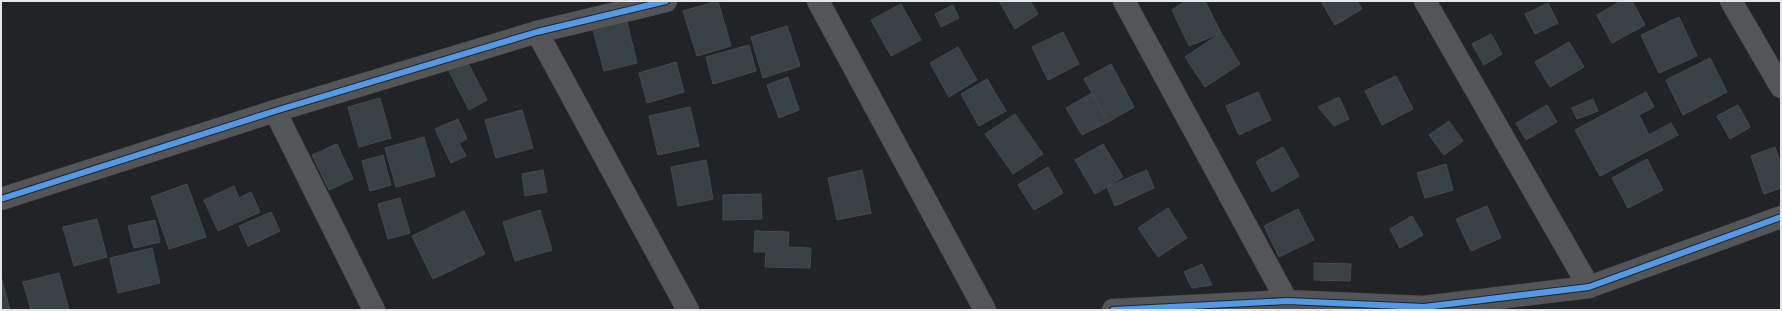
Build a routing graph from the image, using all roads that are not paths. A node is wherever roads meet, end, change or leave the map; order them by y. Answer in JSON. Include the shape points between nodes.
{"nodes":[{"id":1,"x":666,"y":1,"type":"edge"},
{"id":2,"x":818,"y":1,"type":"edge"},
{"id":3,"x":1124,"y":1,"type":"edge"},
{"id":4,"x":1425,"y":1,"type":"edge"},
{"id":5,"x":1731,"y":1,"type":"edge"},
{"id":6,"x":536,"y":32,"type":"junction"},
{"id":7,"x":1781,"y":87,"type":"edge"},
{"id":8,"x":275,"y":111,"type":"junction"},
{"id":9,"x":1,"y":199,"type":"edge"},
{"id":10,"x":1781,"y":217,"type":"edge"},
{"id":11,"x":1588,"y":287,"type":"junction"},
{"id":12,"x":1287,"y":301,"type":"junction"},
{"id":13,"x":374,"y":310,"type":"edge"},
{"id":14,"x":688,"y":310,"type":"edge"},
{"id":15,"x":985,"y":310,"type":"edge"},
{"id":16,"x":1113,"y":310,"type":"edge"}],
"edges":[{"from":1,"to":6,"type":"street"},
{"from":2,"to":15,"type":"street"},
{"from":3,"to":12,"type":"street"},
{"from":4,"to":11,"type":"street"},
{"from":5,"to":7,"type":"street"},
{"from":6,"to":8,"type":"street"},
{"from":6,"to":14,"type":"street"},
{"from":8,"to":9,"type":"street"},
{"from":8,"to":13,"type":"street"},
{"from":10,"to":11,"type":"street"},
{"from":11,"to":12,"type":"street","via":[[1424,307]]},
{"from":12,"to":16,"type":"street"}]}
